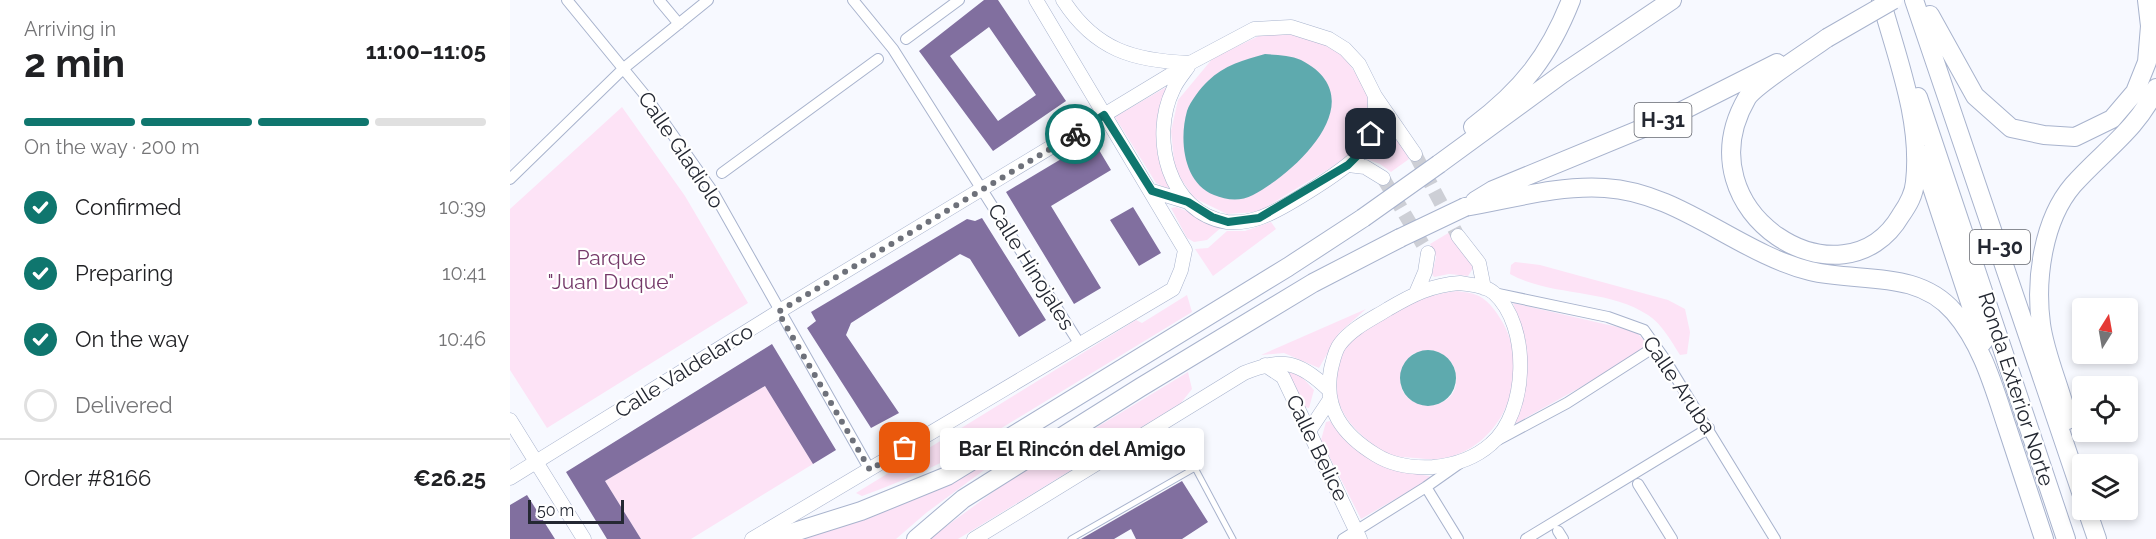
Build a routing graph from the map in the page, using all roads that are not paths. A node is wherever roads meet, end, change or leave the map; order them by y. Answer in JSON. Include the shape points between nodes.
{"nodes":[{"id":1,"x":567,"y":0,"type":"edge"},
{"id":2,"x":659,"y":0,"type":"edge"},
{"id":3,"x":708,"y":0,"type":"edge"},
{"id":4,"x":853,"y":0,"type":"edge"},
{"id":5,"x":959,"y":0,"type":"edge"},
{"id":6,"x":1036,"y":0,"type":"edge"},
{"id":7,"x":1063,"y":0,"type":"edge"},
{"id":8,"x":1571,"y":0,"type":"edge"},
{"id":9,"x":1672,"y":0,"type":"edge"},
{"id":10,"x":1883,"y":0,"type":"edge"},
{"id":11,"x":1893,"y":0,"type":"edge"},
{"id":12,"x":1914,"y":0,"type":"edge"},
{"id":13,"x":1921,"y":0,"type":"edge"},
{"id":14,"x":2147,"y":0,"type":"edge"},
{"id":15,"x":679,"y":24,"type":"junction"},
{"id":16,"x":1827,"y":38,"type":"junction"},
{"id":17,"x":906,"y":39,"type":"dead end"},
{"id":18,"x":878,"y":59,"type":"dead end"},
{"id":19,"x":1190,"y":63,"type":"junction"},
{"id":20,"x":624,"y":68,"type":"junction"},
{"id":21,"x":2156,"y":88,"type":"edge"},
{"id":22,"x":1375,"y":96,"type":"junction"},
{"id":23,"x":1104,"y":115,"type":"junction"},
{"id":24,"x":1915,"y":127,"type":"junction"},
{"id":25,"x":1464,"y":141,"type":"junction"},
{"id":26,"x":1414,"y":154,"type":"tunnel mouth"},
{"id":27,"x":1348,"y":165,"type":"junction"},
{"id":28,"x":722,"y":173,"type":"dead end"},
{"id":29,"x":1383,"y":178,"type":"tunnel mouth"},
{"id":30,"x":510,"y":179,"type":"edge"},
{"id":31,"x":982,"y":190,"type":"junction"},
{"id":32,"x":1152,"y":191,"type":"junction"},
{"id":33,"x":1495,"y":196,"type":"junction"},
{"id":34,"x":1188,"y":202,"type":"junction"},
{"id":35,"x":1458,"y":236,"type":"tunnel mouth"},
{"id":36,"x":1428,"y":253,"type":"dead end"},
{"id":37,"x":1489,"y":290,"type":"junction"},
{"id":38,"x":1416,"y":292,"type":"junction"},
{"id":39,"x":778,"y":312,"type":"junction"},
{"id":40,"x":1079,"y":343,"type":"junction"},
{"id":41,"x":1656,"y":346,"type":"junction"},
{"id":42,"x":1265,"y":365,"type":"junction"},
{"id":43,"x":1994,"y":387,"type":"junction"},
{"id":44,"x":1329,"y":395,"type":"junction"},
{"id":45,"x":510,"y":420,"type":"edge"},
{"id":46,"x":1709,"y":428,"type":"junction"},
{"id":47,"x":1309,"y":431,"type":"junction"},
{"id":48,"x":1492,"y":443,"type":"junction"},
{"id":49,"x":2074,"y":454,"type":"edge"},
{"id":50,"x":536,"y":462,"type":"junction"},
{"id":51,"x":1460,"y":463,"type":"junction"},
{"id":52,"x":2072,"y":466,"type":"edge"},
{"id":53,"x":870,"y":470,"type":"junction"},
{"id":54,"x":510,"y":478,"type":"edge"},
{"id":55,"x":1638,"y":484,"type":"dead end"},
{"id":56,"x":1426,"y":487,"type":"junction"},
{"id":57,"x":2090,"y":520,"type":"edge"},
{"id":58,"x":1358,"y":535,"type":"edge"},
{"id":59,"x":584,"y":539,"type":"edge"},
{"id":60,"x":752,"y":539,"type":"edge"},
{"id":61,"x":772,"y":539,"type":"edge"},
{"id":62,"x":916,"y":539,"type":"edge"},
{"id":63,"x":974,"y":539,"type":"edge"},
{"id":64,"x":1071,"y":539,"type":"edge"},
{"id":65,"x":1233,"y":539,"type":"edge"},
{"id":66,"x":1343,"y":539,"type":"edge"},
{"id":67,"x":1458,"y":539,"type":"edge"},
{"id":68,"x":1526,"y":539,"type":"edge"},
{"id":69,"x":1672,"y":539,"type":"edge"},
{"id":70,"x":1776,"y":539,"type":"edge"},
{"id":71,"x":2044,"y":539,"type":"edge"},
{"id":72,"x":2066,"y":539,"type":"edge"},
{"id":73,"x":2097,"y":539,"type":"edge"}],
"edges":[{"from":1,"to":20,"type":"street","name":"Calle Gladiolo"},
{"from":2,"to":15,"type":"street"},
{"from":3,"to":15,"type":"street"},
{"from":4,"to":31,"type":"street","name":"Calle Hinojales","via":[[893,49]]},
{"from":5,"to":17,"type":"street"},
{"from":6,"to":23,"type":"street"},
{"from":7,"to":19,"type":"street","via":[[1099,42],[1162,62]]},
{"from":8,"to":25,"type":"highway","via":[[1557,36],[1533,72]]},
{"from":9,"to":25,"type":"highway"},
{"from":10,"to":24,"type":"highway"},
{"from":10,"to":72,"type":"highway","name":"Ronda Exterior Norte","number":"H-30"},
{"from":11,"to":16,"type":"highway","number":"H-31","bridge":true},
{"from":12,"to":52,"type":"highway","name":"Ronda Exterior Norte","number":"H-30"},
{"from":13,"to":14,"type":"highway","via":[[1975,96],[2011,128],[2075,137],[2112,119],[2135,92],[2147,62]]},
{"from":15,"to":20,"type":"street"},
{"from":16,"to":24,"type":"highway","via":[[1748,96],[1730,159],[1737,190],[1755,219],[1778,240],[1812,252],[1841,254],[1870,246],[1894,228],[1912,198]]},
{"from":16,"to":33,"type":"highway","number":"H-31","via":[[1670,117]]},
{"from":18,"to":28,"type":"street"},
{"from":19,"to":22,"type":"street","via":[[1254,30],[1292,27],[1329,39],[1345,49],[1359,64]]},
{"from":19,"to":23,"type":"street","name":"Calle Valdelarco"},
{"from":19,"to":34,"type":"street","via":[[1172,90],[1163,139],[1169,173]]},
{"from":20,"to":30,"type":"street"},
{"from":20,"to":39,"type":"street","name":"Calle Gladiolo","via":[[713,192]]},
{"from":21,"to":49,"type":"highway","via":[[2150,103],[2125,133],[2073,185],[2046,240],[2039,277],[2041,325]]},
{"from":22,"to":26,"type":"street"},
{"from":22,"to":27,"type":"street","via":[[1371,134],[1363,150]]},
{"from":23,"to":31,"type":"street","name":"Calle Valdelarco"},
{"from":23,"to":32,"type":"street"},
{"from":24,"to":43,"type":"highway"},
{"from":25,"to":61,"type":"highway","bridge":true,"via":[[1439,164],[1288,267],[946,476],[861,511]]},
{"from":27,"to":29,"type":"street","via":[[1365,167]]},
{"from":27,"to":34,"type":"street","via":[[1259,218],[1228,222]]},
{"from":31,"to":39,"type":"street","name":"Calle Valdelarco"},
{"from":31,"to":40,"type":"street","name":"Calle Hinojales"},
{"from":32,"to":34,"type":"street"},
{"from":32,"to":40,"type":"street","via":[[1185,250],[1182,270],[1173,289]]},
{"from":33,"to":43,"type":"highway","via":[[1605,188],[1645,195],[1731,239],[1810,271],[1899,280],[1918,287],[1953,310],[1973,338]]},
{"from":33,"to":62,"type":"highway","bridge":true,"via":[[1400,238],[1313,283],[963,499]]},
{"from":35,"to":37,"type":"street","via":[[1479,263]]},
{"from":36,"to":38,"type":"street"},
{"from":37,"to":38,"type":"street","via":[[1460,283],[1437,284]]},
{"from":37,"to":41,"type":"street","name":"Calle Aruba","via":[[1608,317],[1644,330]]},
{"from":37,"to":48,"type":"street","via":[[1515,330],[1521,364],[1516,398]]},
{"from":38,"to":44,"type":"street","via":[[1348,335],[1335,354]]},
{"from":39,"to":50,"type":"street","name":"Calle Valdelarco"},
{"from":39,"to":53,"type":"street","name":"Calle Gladiolo"},
{"from":40,"to":53,"type":"street"},
{"from":41,"to":46,"type":"street","name":"Calle Aruba"},
{"from":41,"to":48,"type":"street","via":[[1513,435]]},
{"from":42,"to":44,"type":"street","via":[[1280,362],[1298,366]]},
{"from":42,"to":47,"type":"street","name":"Calle Belice","via":[[1283,377]]},
{"from":42,"to":63,"type":"street","via":[[1226,384]]},
{"from":43,"to":71,"type":"highway"},
{"from":44,"to":47,"type":"street"},
{"from":44,"to":51,"type":"street","via":[[1334,414],[1355,440],[1384,460],[1420,468]]},
{"from":45,"to":50,"type":"street"},
{"from":46,"to":68,"type":"street"},
{"from":46,"to":70,"type":"street","name":"Calle Aruba"},
{"from":47,"to":58,"type":"street","name":"Calle Belice"},
{"from":48,"to":51,"type":"street"},
{"from":50,"to":54,"type":"street","name":"Calle Valdelarco"},
{"from":50,"to":59,"type":"street"},
{"from":51,"to":56,"type":"street"},
{"from":53,"to":60,"type":"street"},
{"from":55,"to":69,"type":"street"},
{"from":56,"to":58,"type":"street"},
{"from":56,"to":67,"type":"street"},
{"from":57,"to":73,"type":"highway"},
{"from":58,"to":66,"type":"street"},
{"from":64,"to":65,"type":"lane","via":[[1195,468]]}]}
